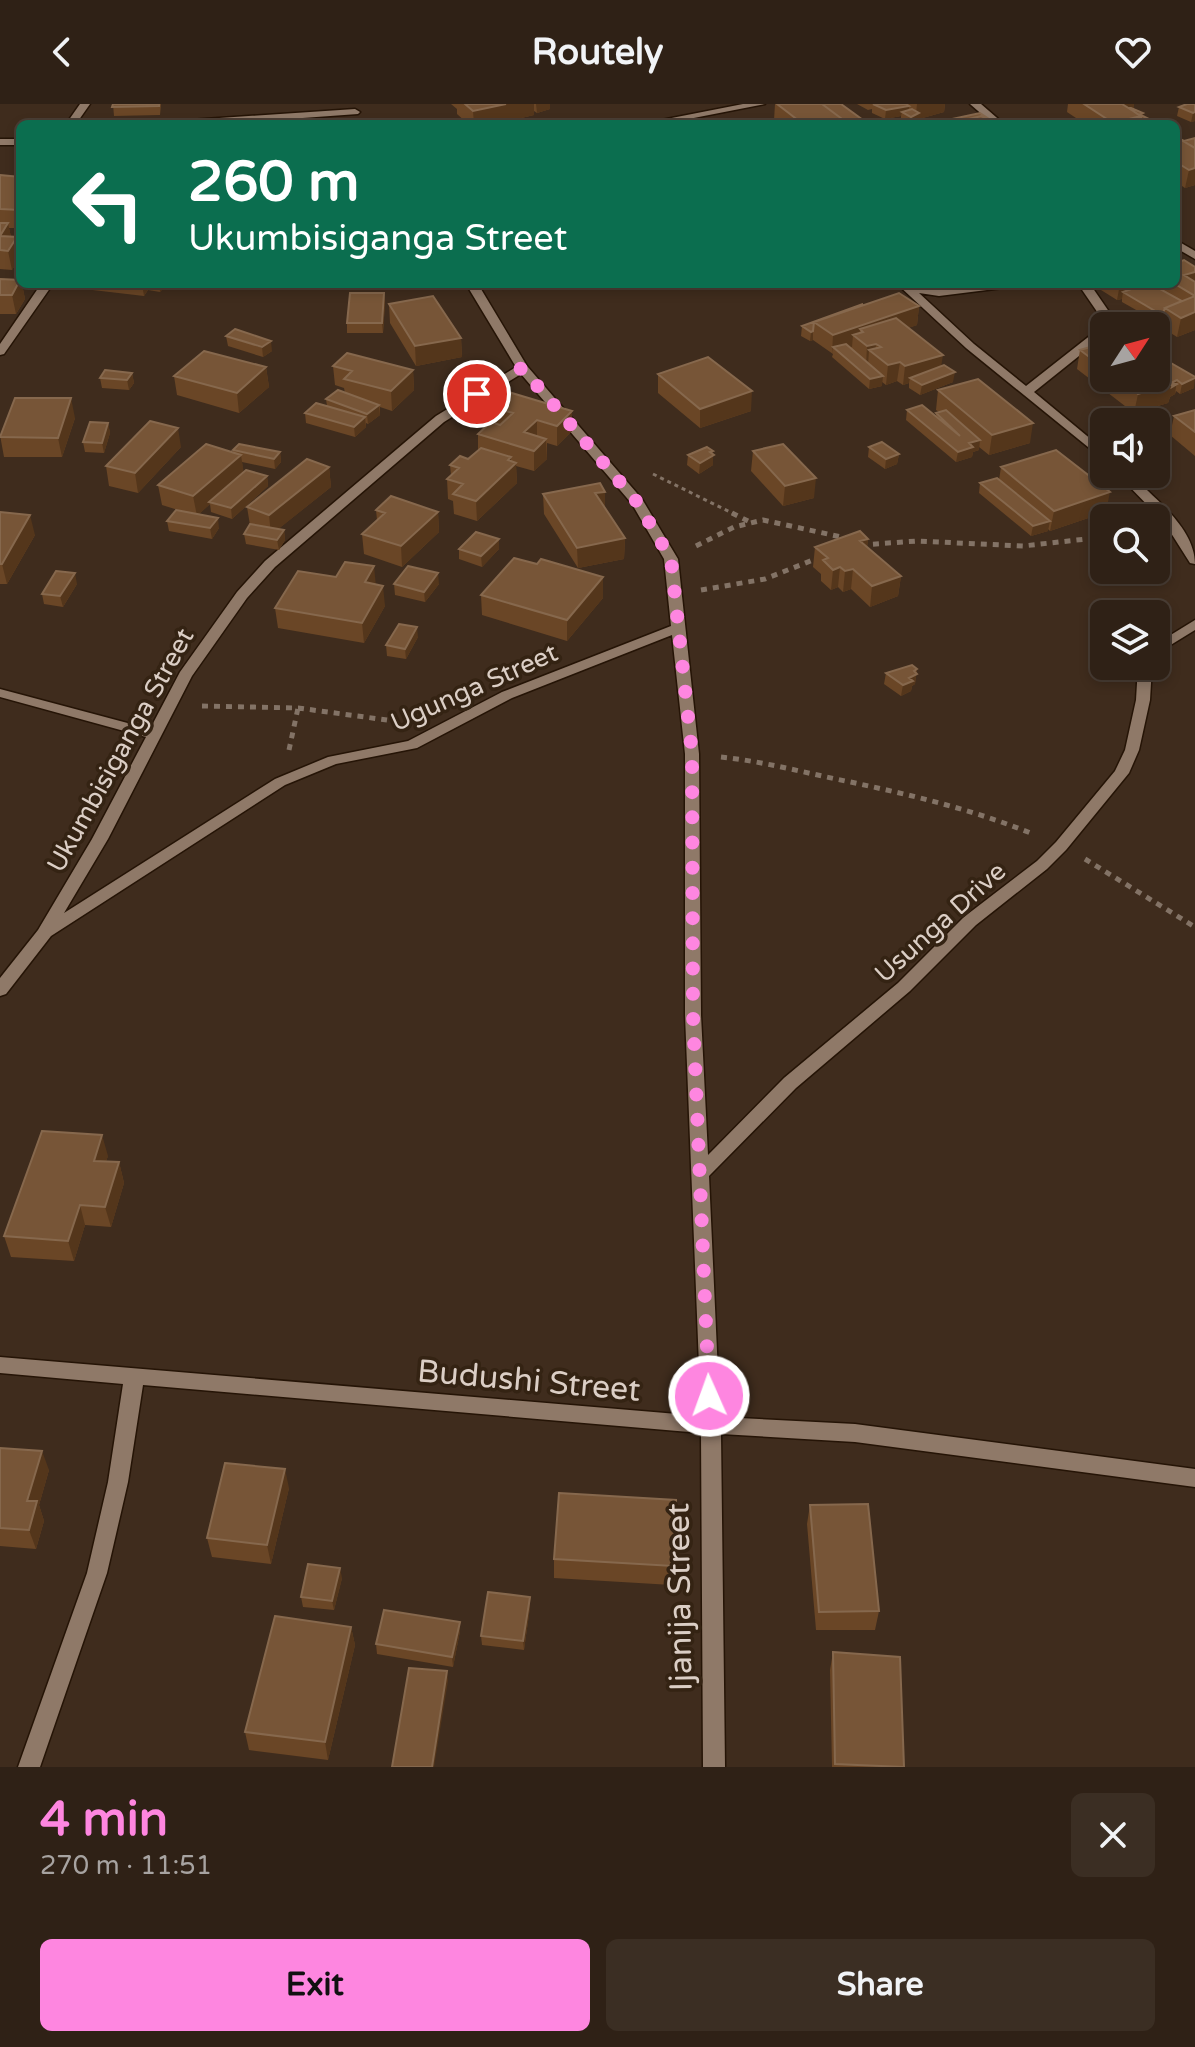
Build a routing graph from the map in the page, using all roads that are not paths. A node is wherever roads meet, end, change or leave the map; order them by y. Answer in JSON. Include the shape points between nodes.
{"nodes":[{"id":1,"x":760,"y":104,"type":"edge"},
{"id":2,"x":975,"y":104,"type":"edge"},
{"id":3,"x":748,"y":106,"type":"junction"},
{"id":4,"x":355,"y":108,"type":"edge"},
{"id":5,"x":739,"y":118,"type":"dead end"},
{"id":6,"x":220,"y":120,"type":"edge"},
{"id":7,"x":669,"y":120,"type":"edge"},
{"id":8,"x":994,"y":120,"type":"edge"},
{"id":9,"x":44,"y":288,"type":"edge"},
{"id":10,"x":474,"y":288,"type":"edge"},
{"id":11,"x":907,"y":288,"type":"edge"},
{"id":12,"x":917,"y":288,"type":"edge"},
{"id":13,"x":979,"y":288,"type":"edge"},
{"id":14,"x":1087,"y":288,"type":"edge"},
{"id":15,"x":1103,"y":312,"type":"edge"},
{"id":16,"x":1090,"y":340,"type":"edge"},
{"id":17,"x":0,"y":352,"type":"edge"},
{"id":18,"x":522,"y":368,"type":"junction"},
{"id":19,"x":1028,"y":391,"type":"junction"},
{"id":20,"x":1090,"y":444,"type":"edge"},
{"id":21,"x":1137,"y":488,"type":"edge"},
{"id":22,"x":1195,"y":560,"type":"edge"},
{"id":23,"x":1195,"y":624,"type":"edge"},
{"id":24,"x":680,"y":627,"type":"junction"},
{"id":25,"x":1170,"y":641,"type":"edge"},
{"id":26,"x":1144,"y":680,"type":"edge"},
{"id":27,"x":0,"y":693,"type":"edge"},
{"id":28,"x":156,"y":735,"type":"junction"},
{"id":29,"x":44,"y":934,"type":"junction"},
{"id":30,"x":0,"y":990,"type":"edge"},
{"id":31,"x":701,"y":1173,"type":"junction"},
{"id":32,"x":0,"y":1365,"type":"edge"},
{"id":33,"x":134,"y":1378,"type":"junction"},
{"id":34,"x":711,"y":1425,"type":"junction"},
{"id":35,"x":1195,"y":1478,"type":"edge"},
{"id":36,"x":29,"y":1767,"type":"edge"},
{"id":37,"x":714,"y":1767,"type":"edge"}],
"edges":[{"from":1,"to":3,"type":"street"},
{"from":2,"to":8,"type":"street"},
{"from":3,"to":5,"type":"street"},
{"from":3,"to":7,"type":"street"},
{"from":4,"to":6,"type":"street"},
{"from":9,"to":17,"type":"street"},
{"from":10,"to":18,"type":"street"},
{"from":11,"to":19,"type":"street"},
{"from":12,"to":13,"type":"street","via":[[939,293]]},
{"from":14,"to":15,"type":"street"},
{"from":16,"to":19,"type":"street"},
{"from":18,"to":24,"type":"street","name":"Ijanija Street","via":[[637,502],[671,559]]},
{"from":18,"to":28,"type":"street","name":"Ukumbisiganga Street","via":[[440,419],[270,564],[213,632]]},
{"from":19,"to":20,"type":"street"},
{"from":21,"to":22,"type":"street","via":[[1169,520]]},
{"from":23,"to":25,"type":"street"},
{"from":24,"to":29,"type":"street","name":"Ugunga Street","via":[[507,695],[412,745],[333,760],[280,782]]},
{"from":24,"to":31,"type":"street","name":"Ijanija Street","via":[[692,754],[693,1015]]},
{"from":26,"to":31,"type":"street","name":"Usunga Drive","via":[[1139,724],[1122,773],[1061,846],[790,1083]]},
{"from":27,"to":28,"type":"street"},
{"from":28,"to":29,"type":"street","name":"Ukumbisiganga Street"},
{"from":29,"to":30,"type":"street","name":"Ukumbisiganga Street"},
{"from":31,"to":34,"type":"street","name":"Ijanija Street"},
{"from":32,"to":33,"type":"street","name":"Budushi Street"},
{"from":33,"to":34,"type":"street","name":"Budushi Street"},
{"from":33,"to":36,"type":"street","via":[[97,1573]]},
{"from":34,"to":35,"type":"street","name":"Budushi Street","via":[[855,1433]]},
{"from":34,"to":37,"type":"street","name":"Ijanija Street"}]}
